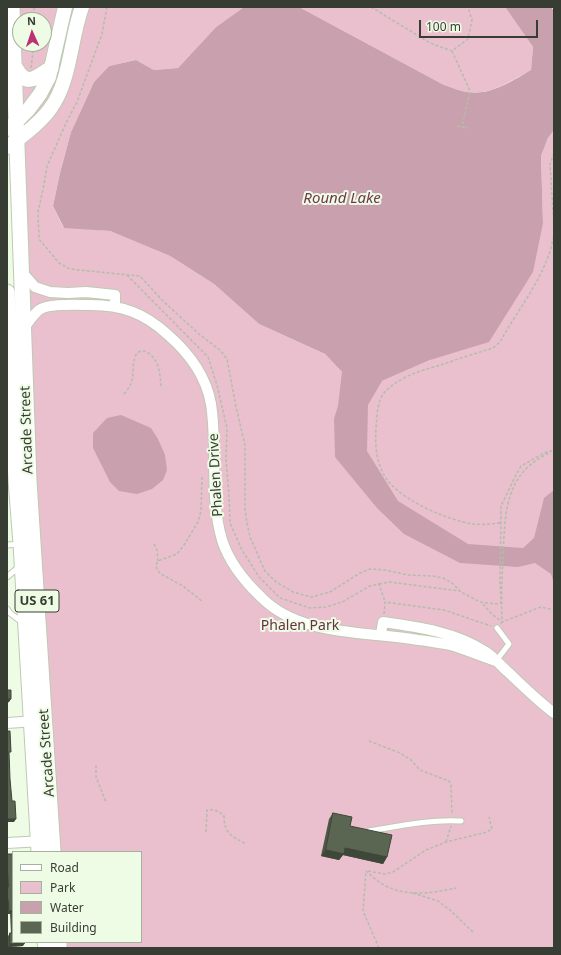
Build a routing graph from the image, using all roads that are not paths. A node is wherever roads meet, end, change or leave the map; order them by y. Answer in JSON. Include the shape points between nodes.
{"nodes":[{"id":1,"x":12,"y":7,"type":"edge"},
{"id":2,"x":65,"y":7,"type":"edge"},
{"id":3,"x":82,"y":7,"type":"edge"},
{"id":4,"x":13,"y":63,"type":"junction"},
{"id":5,"x":51,"y":68,"type":"junction"},
{"id":6,"x":11,"y":135,"type":"edge"},
{"id":7,"x":20,"y":271,"type":"junction"},
{"id":8,"x":7,"y":292,"type":"edge"},
{"id":9,"x":61,"y":293,"type":"junction"},
{"id":10,"x":77,"y":293,"type":"junction"},
{"id":11,"x":77,"y":304,"type":"junction"},
{"id":12,"x":61,"y":305,"type":"junction"},
{"id":13,"x":115,"y":306,"type":"junction"},
{"id":14,"x":13,"y":330,"type":"edge"},
{"id":15,"x":17,"y":481,"type":"edge"},
{"id":16,"x":14,"y":545,"type":"edge"},
{"id":17,"x":22,"y":564,"type":"junction"},
{"id":18,"x":7,"y":577,"type":"edge"},
{"id":19,"x":7,"y":610,"type":"edge"},
{"id":20,"x":26,"y":626,"type":"junction"},
{"id":21,"x":498,"y":628,"type":"road end"},
{"id":22,"x":381,"y":634,"type":"junction"},
{"id":23,"x":496,"y":661,"type":"junction"},
{"id":24,"x":554,"y":713,"type":"edge"},
{"id":25,"x":38,"y":721,"type":"junction"},
{"id":26,"x":7,"y":723,"type":"edge"},
{"id":27,"x":461,"y":821,"type":"dead end"},
{"id":28,"x":369,"y":831,"type":"edge"},
{"id":29,"x":7,"y":843,"type":"edge"},
{"id":30,"x":46,"y":846,"type":"edge"}],
"edges":[{"from":1,"to":4,"type":"main road","name":"Arcade Street","number":"US 61"},
{"from":2,"to":5,"type":"street"},
{"from":3,"to":6,"type":"street","via":[[60,92],[51,108],[34,127]]},
{"from":4,"to":5,"type":"main road","via":[[19,74],[29,80]]},
{"from":4,"to":6,"type":"main road","name":"Arcade Street","number":"US 61"},
{"from":5,"to":6,"type":"street","via":[[40,94]]},
{"from":6,"to":7,"type":"main road","name":"Arcade Street","number":"US 61"},
{"from":7,"to":9,"type":"street","via":[[36,287]]},
{"from":7,"to":14,"type":"main road","name":"Arcade Street","number":"US 61"},
{"from":8,"to":14,"type":"main road","name":"Arcade Street","number":"US 61"},
{"from":9,"to":10,"type":"street"},
{"from":9,"to":12,"type":"street"},
{"from":10,"to":11,"type":"street"},
{"from":10,"to":13,"type":"street","via":[[115,295]]},
{"from":11,"to":12,"type":"street","name":"Phalen Drive"},
{"from":11,"to":13,"type":"street","name":"Phalen Drive"},
{"from":12,"to":14,"type":"street","name":"Phalen Drive","via":[[40,309]]},
{"from":13,"to":22,"type":"street","name":"Phalen Drive","via":[[132,311],[157,324],[190,357],[202,378],[211,403],[216,514],[223,542],[246,582],[282,613],[301,622],[320,628]]},
{"from":14,"to":15,"type":"main road","name":"Arcade Street","number":"US 61"},
{"from":15,"to":16,"type":"main road","name":"Arcade Street","number":"US 61"},
{"from":15,"to":25,"type":"main road","name":"Arcade Street","number":"US 61"},
{"from":16,"to":17,"type":"main road","name":"Arcade Street","number":"US 61"},
{"from":17,"to":18,"type":"lane"},
{"from":17,"to":20,"type":"main road","name":"Arcade Street","number":"US 61"},
{"from":19,"to":20,"type":"lane"},
{"from":20,"to":25,"type":"main road","name":"Arcade Street","number":"US 61"},
{"from":21,"to":23,"type":"lane","via":[[510,644]]},
{"from":22,"to":23,"type":"street","name":"Phalen Drive","via":[[450,645]]},
{"from":22,"to":23,"type":"street","name":"Phalen Drive","via":[[383,622],[444,633],[463,639],[487,652]]},
{"from":23,"to":24,"type":"street","name":"Phalen Drive"},
{"from":25,"to":26,"type":"street"},
{"from":25,"to":30,"type":"main road","name":"Arcade Street","number":"US 61"},
{"from":27,"to":28,"type":"lane","via":[[401,825]]},
{"from":29,"to":30,"type":"street"}]}
